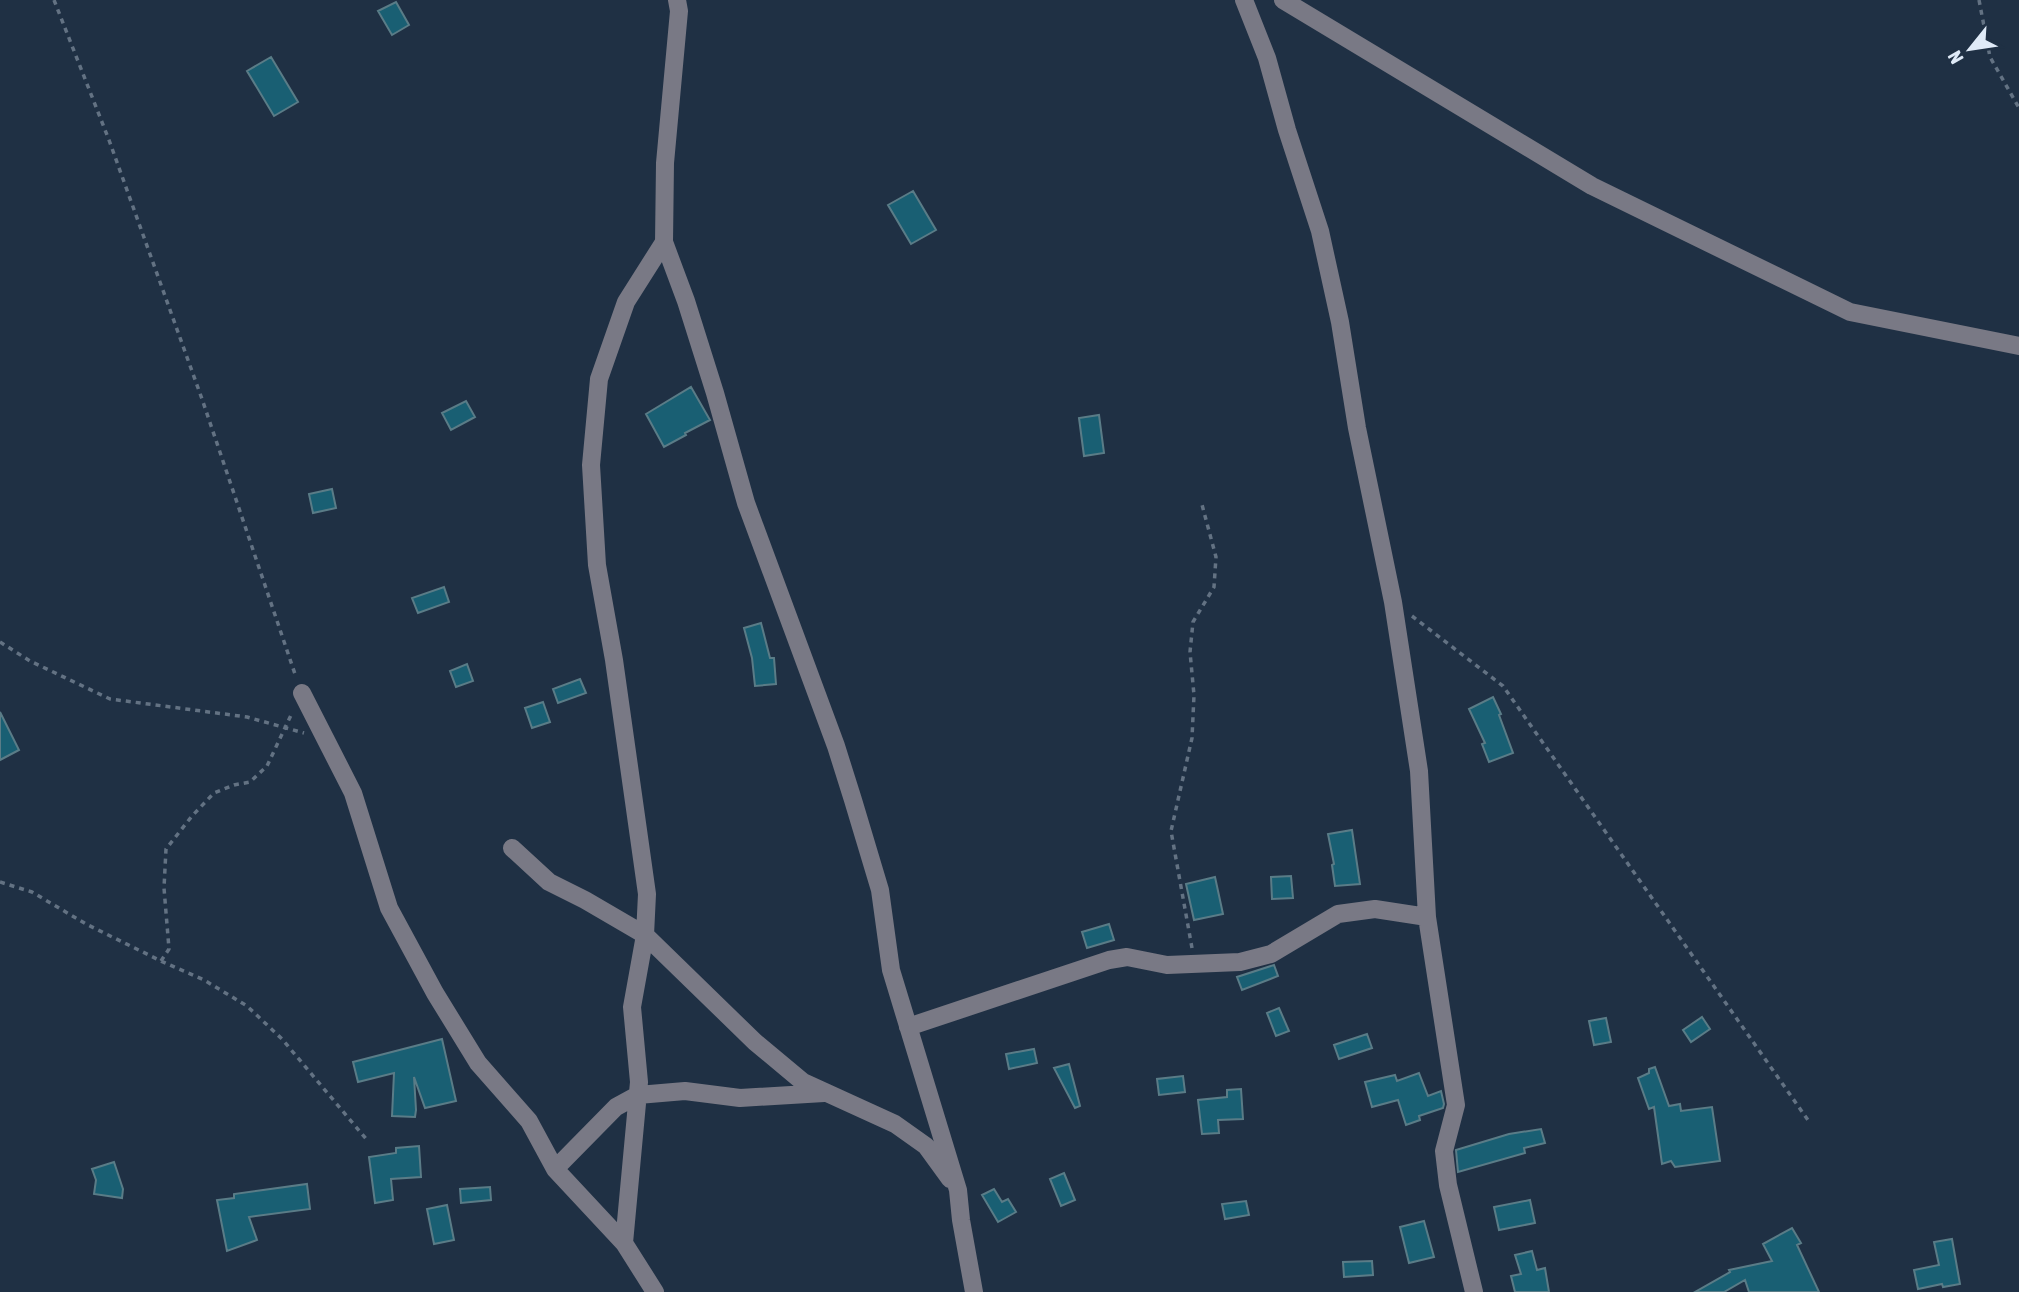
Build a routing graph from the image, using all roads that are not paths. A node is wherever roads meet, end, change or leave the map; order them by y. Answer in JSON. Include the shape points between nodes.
{"nodes":[{"id":1,"x":677,"y":0,"type":"edge"},
{"id":2,"x":1244,"y":0,"type":"edge"},
{"id":3,"x":1283,"y":0,"type":"edge"},
{"id":4,"x":664,"y":242,"type":"junction"},
{"id":5,"x":2019,"y":346,"type":"edge"},
{"id":6,"x":302,"y":693,"type":"road end"},
{"id":7,"x":512,"y":848,"type":"dead end"},
{"id":8,"x":1427,"y":917,"type":"junction"},
{"id":9,"x":645,"y":936,"type":"junction"},
{"id":10,"x":908,"y":1027,"type":"junction"},
{"id":11,"x":827,"y":1093,"type":"junction"},
{"id":12,"x":638,"y":1095,"type":"junction"},
{"id":13,"x":555,"y":1169,"type":"junction"},
{"id":14,"x":958,"y":1190,"type":"junction"},
{"id":15,"x":624,"y":1243,"type":"junction"},
{"id":16,"x":656,"y":1292,"type":"edge"},
{"id":17,"x":974,"y":1292,"type":"edge"},
{"id":18,"x":1474,"y":1292,"type":"edge"}],
"edges":[{"from":1,"to":4,"type":"street"},
{"from":2,"to":8,"type":"street","via":[[1267,58],[1320,231],[1340,322],[1393,601],[1419,771]]},
{"from":3,"to":5,"type":"street","via":[[1592,186],[1850,313]]},
{"from":4,"to":9,"type":"street","via":[[626,302],[599,379],[591,465],[597,565],[648,894]]},
{"from":4,"to":10,"type":"street","via":[[746,503],[853,800],[880,890],[891,970]]},
{"from":6,"to":13,"type":"street","via":[[353,793],[389,908],[478,1063],[529,1121]]},
{"from":7,"to":9,"type":"street","via":[[549,882]]},
{"from":8,"to":10,"type":"street","via":[[1375,909],[1338,914],[1271,954],[1240,962],[1167,965],[1127,957],[1109,960]]},
{"from":8,"to":18,"type":"street","via":[[1456,1105],[1444,1151],[1448,1185]]},
{"from":9,"to":11,"type":"street","via":[[790,1073]]},
{"from":9,"to":12,"type":"street","via":[[632,1007]]},
{"from":10,"to":14,"type":"street"},
{"from":11,"to":12,"type":"street","via":[[740,1098],[685,1091]]},
{"from":11,"to":14,"type":"street","via":[[895,1124],[926,1146]]},
{"from":12,"to":13,"type":"street","via":[[616,1107]]},
{"from":12,"to":15,"type":"street"},
{"from":13,"to":15,"type":"street"},
{"from":14,"to":17,"type":"street"},
{"from":15,"to":16,"type":"street"}]}
